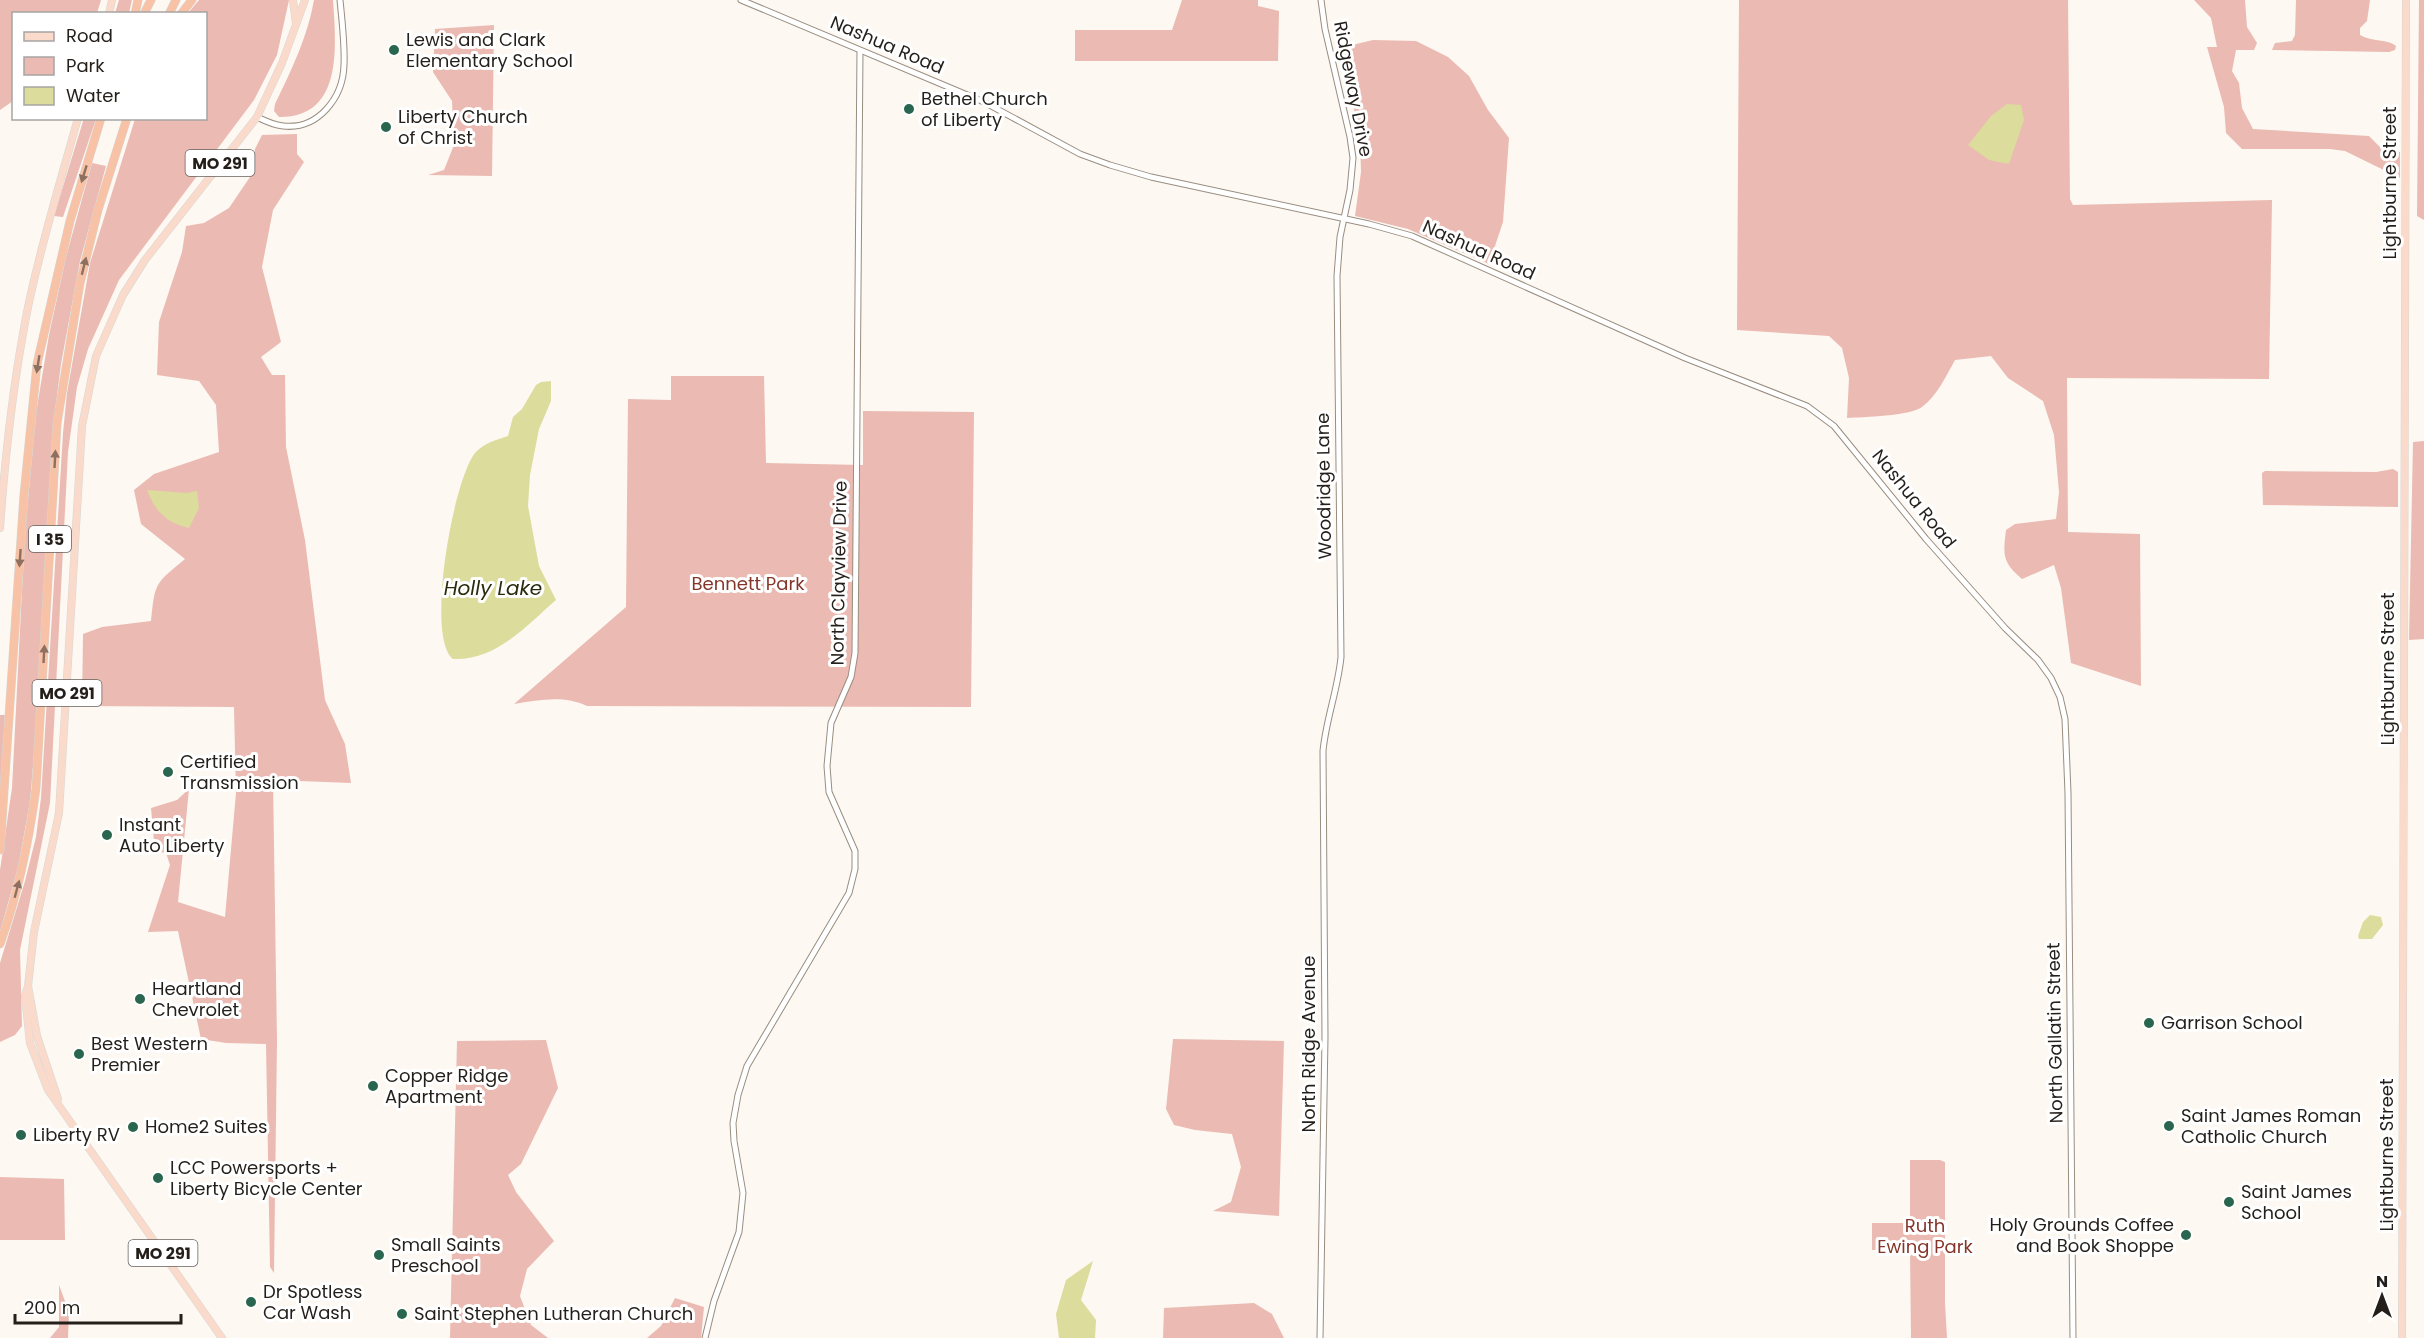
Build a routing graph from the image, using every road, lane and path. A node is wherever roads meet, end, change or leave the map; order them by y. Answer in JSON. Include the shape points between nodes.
{"nodes":[{"id":1,"x":192,"y":0,"type":"edge"},
{"id":2,"x":293,"y":0,"type":"edge"},
{"id":3,"x":305,"y":0,"type":"edge"},
{"id":4,"x":340,"y":0,"type":"edge"},
{"id":5,"x":741,"y":0,"type":"edge"},
{"id":6,"x":1321,"y":0,"type":"edge"},
{"id":7,"x":2406,"y":0,"type":"edge"},
{"id":8,"x":183,"y":12,"type":"edge"},
{"id":9,"x":296,"y":26,"type":"junction"},
{"id":10,"x":860,"y":51,"type":"junction"},
{"id":11,"x":257,"y":117,"type":"junction"},
{"id":12,"x":77,"y":120,"type":"edge"},
{"id":13,"x":100,"y":120,"type":"edge"},
{"id":14,"x":126,"y":120,"type":"edge"},
{"id":15,"x":1343,"y":219,"type":"junction"},
{"id":16,"x":0,"y":528,"type":"edge"},
{"id":17,"x":2066,"y":727,"type":"joint"},
{"id":18,"x":1323,"y":751,"type":"joint"},
{"id":19,"x":0,"y":850,"type":"edge"},
{"id":20,"x":0,"y":944,"type":"edge"},
{"id":21,"x":222,"y":1338,"type":"edge"},
{"id":22,"x":705,"y":1338,"type":"edge"},
{"id":23,"x":1320,"y":1338,"type":"edge"},
{"id":24,"x":2073,"y":1338,"type":"edge"},
{"id":25,"x":2402,"y":1338,"type":"edge"}],
"edges":[{"from":1,"to":8,"type":"highway"},
{"from":2,"to":9,"type":"main road","number":"MO 291"},
{"from":3,"to":9,"type":"main road","number":"MO 291"},
{"from":4,"to":11,"type":"street","via":[[344,66],[342,83],[332,104],[315,119],[296,126],[275,125]]},
{"from":5,"to":10,"type":"street","name":"Nashua Road"},
{"from":6,"to":15,"type":"street","name":"Ridgeway Drive","via":[[1352,147],[1352,175]]},
{"from":7,"to":25,"type":"main road","name":"Lightburne Street"},
{"from":9,"to":11,"type":"main road","number":"MO 291"},
{"from":10,"to":15,"type":"street","name":"Nashua Road","via":[[984,102],[1080,154],[1110,165]]},
{"from":10,"to":22,"type":"street","name":"North Clayview Drive","via":[[855,653],[851,677],[831,723],[828,766],[829,792],[855,851],[855,869],[849,893],[747,1066],[733,1123],[743,1193],[739,1232]]},
{"from":11,"to":21,"type":"main road","number":"MO 291","via":[[145,260],[123,295],[96,356],[82,426],[59,813],[34,932],[28,986],[37,1036],[58,1102]]},
{"from":12,"to":16,"type":"main road","via":[[27,311],[6,443]]},
{"from":13,"to":19,"type":"highway","number":"I 35","one_way":true,"via":[[70,221],[37,364],[24,495]]},
{"from":20,"to":14,"type":"highway","number":"I 35","one_way":true,"via":[[19,883],[36,788],[57,423],[80,283]]},
{"from":15,"to":17,"type":"street","name":"Nashua Road","via":[[1412,236],[1685,358],[1807,406],[1823,417],[1844,436],[1926,539],[2045,669],[2060,697]]},
{"from":15,"to":18,"type":"street","name":"Woodridge Lane","via":[[1337,276],[1341,657]]},
{"from":17,"to":24,"type":"street","name":"North Gallatin Street"},
{"from":18,"to":23,"type":"street","name":"North Ridge Avenue","via":[[1325,1037]]}]}
